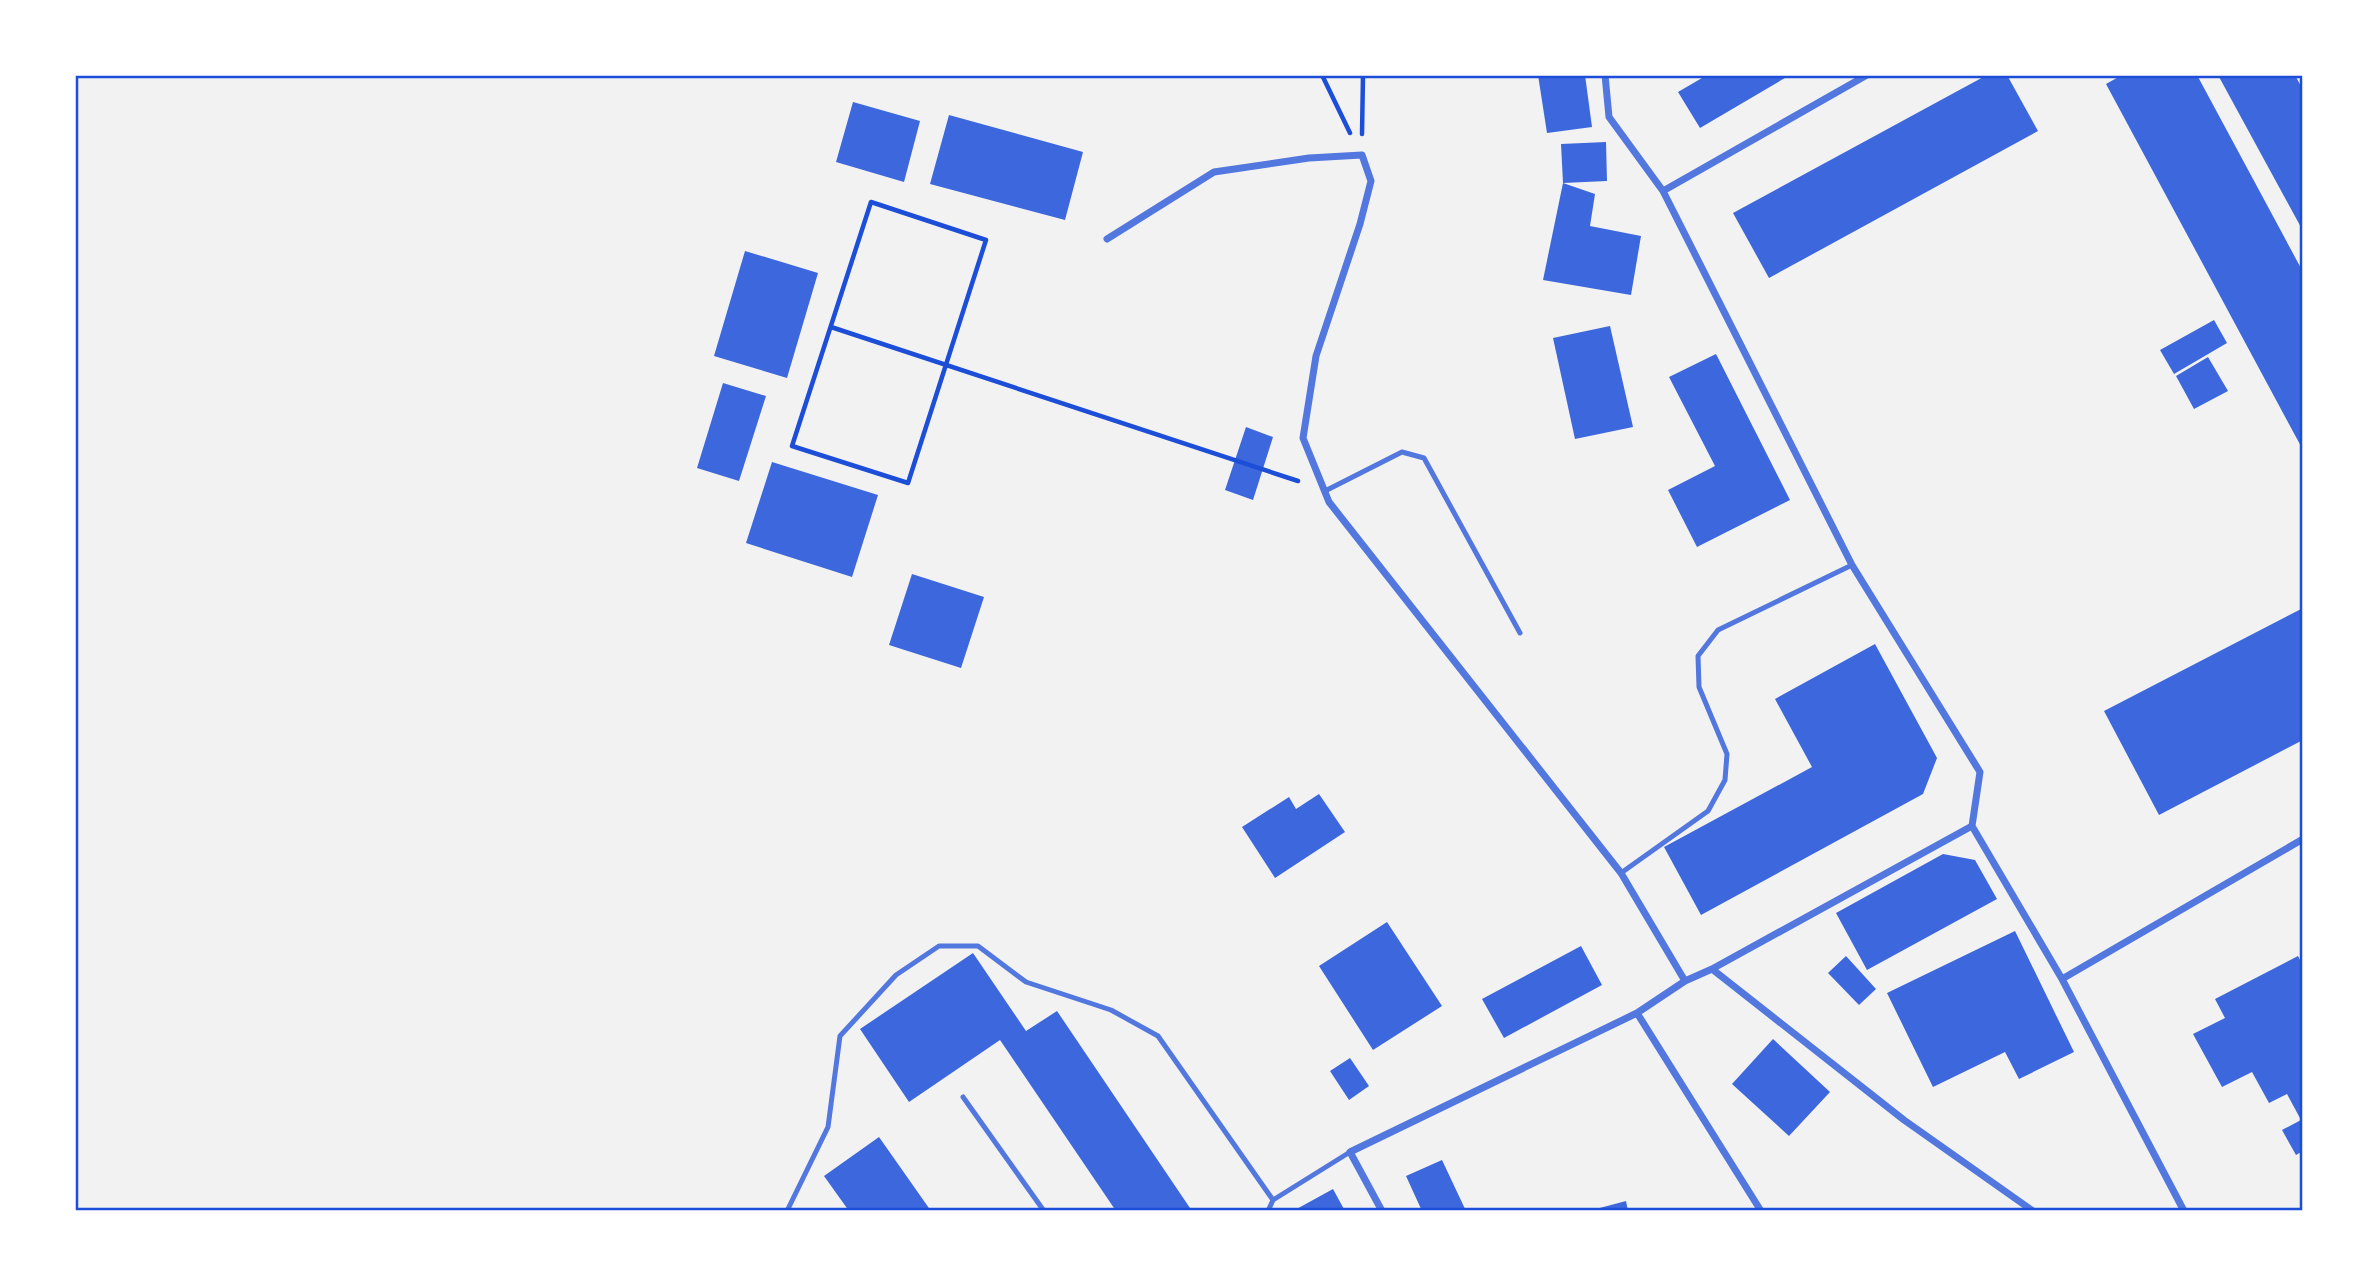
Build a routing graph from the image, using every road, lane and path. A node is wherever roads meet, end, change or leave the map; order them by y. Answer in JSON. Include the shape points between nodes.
{"nodes":[{"id":1,"x":1322,"y":75,"type":"edge"},
{"id":2,"x":1363,"y":75,"type":"edge"},
{"id":3,"x":1605,"y":75,"type":"edge"},
{"id":4,"x":1867,"y":75,"type":"edge"},
{"id":5,"x":1362,"y":155,"type":"junction"},
{"id":6,"x":1663,"y":191,"type":"junction"},
{"id":7,"x":1107,"y":239,"type":"dead end"},
{"id":8,"x":830,"y":327,"type":"junction"},
{"id":9,"x":946,"y":365,"type":"junction"},
{"id":10,"x":1325,"y":491,"type":"junction"},
{"id":11,"x":1852,"y":565,"type":"junction"},
{"id":12,"x":1520,"y":633,"type":"dead end"},
{"id":13,"x":1972,"y":827,"type":"junction"},
{"id":14,"x":2303,"y":839,"type":"edge"},
{"id":15,"x":1621,"y":873,"type":"junction"},
{"id":16,"x":1712,"y":969,"type":"junction"},
{"id":17,"x":2062,"y":979,"type":"junction"},
{"id":18,"x":1685,"y":981,"type":"junction"},
{"id":19,"x":1637,"y":1013,"type":"junction"},
{"id":20,"x":963,"y":1097,"type":"dead end"},
{"id":21,"x":1350,"y":1152,"type":"junction"},
{"id":22,"x":1273,"y":1200,"type":"junction"},
{"id":23,"x":787,"y":1211,"type":"edge"},
{"id":24,"x":1044,"y":1211,"type":"edge"},
{"id":25,"x":1268,"y":1211,"type":"edge"},
{"id":26,"x":1382,"y":1211,"type":"edge"},
{"id":27,"x":1760,"y":1211,"type":"edge"},
{"id":28,"x":2033,"y":1211,"type":"edge"},
{"id":29,"x":2184,"y":1211,"type":"edge"}],
"edges":[{"from":1,"to":5,"type":"path"},
{"from":2,"to":5,"type":"path"},
{"from":3,"to":6,"type":"street","via":[[1609,117]]},
{"from":4,"to":6,"type":"street"},
{"from":5,"to":7,"type":"street","via":[[1214,172]]},
{"from":5,"to":10,"type":"street","via":[[1371,181],[1316,356],[1303,438]]},
{"from":6,"to":11,"type":"street"},
{"from":8,"to":9,"type":"path"},
{"from":8,"to":9,"type":"path","via":[[792,446],[908,483]]},
{"from":8,"to":9,"type":"path","via":[[871,202],[986,240]]},
{"from":9,"to":10,"type":"path"},
{"from":10,"to":12,"type":"lane","via":[[1402,452],[1424,458]]},
{"from":10,"to":15,"type":"street","via":[[1329,502]]},
{"from":11,"to":13,"type":"street","via":[[1980,772]]},
{"from":11,"to":15,"type":"lane","via":[[1718,630],[1698,656],[1699,687],[1727,754],[1725,780],[1708,811]]},
{"from":13,"to":16,"type":"street"},
{"from":13,"to":17,"type":"street"},
{"from":14,"to":17,"type":"street"},
{"from":15,"to":18,"type":"street"},
{"from":16,"to":18,"type":"street"},
{"from":16,"to":28,"type":"street","via":[[1904,1120]]},
{"from":17,"to":29,"type":"street"},
{"from":18,"to":19,"type":"street"},
{"from":19,"to":21,"type":"street"},
{"from":19,"to":27,"type":"street"},
{"from":20,"to":24,"type":"lane"},
{"from":21,"to":22,"type":"lane"},
{"from":21,"to":26,"type":"street"},
{"from":22,"to":23,"type":"lane","via":[[1158,1036],[1111,1010],[1026,982],[978,946],[939,946],[896,975],[840,1036],[828,1127]]},
{"from":22,"to":25,"type":"lane"}]}
